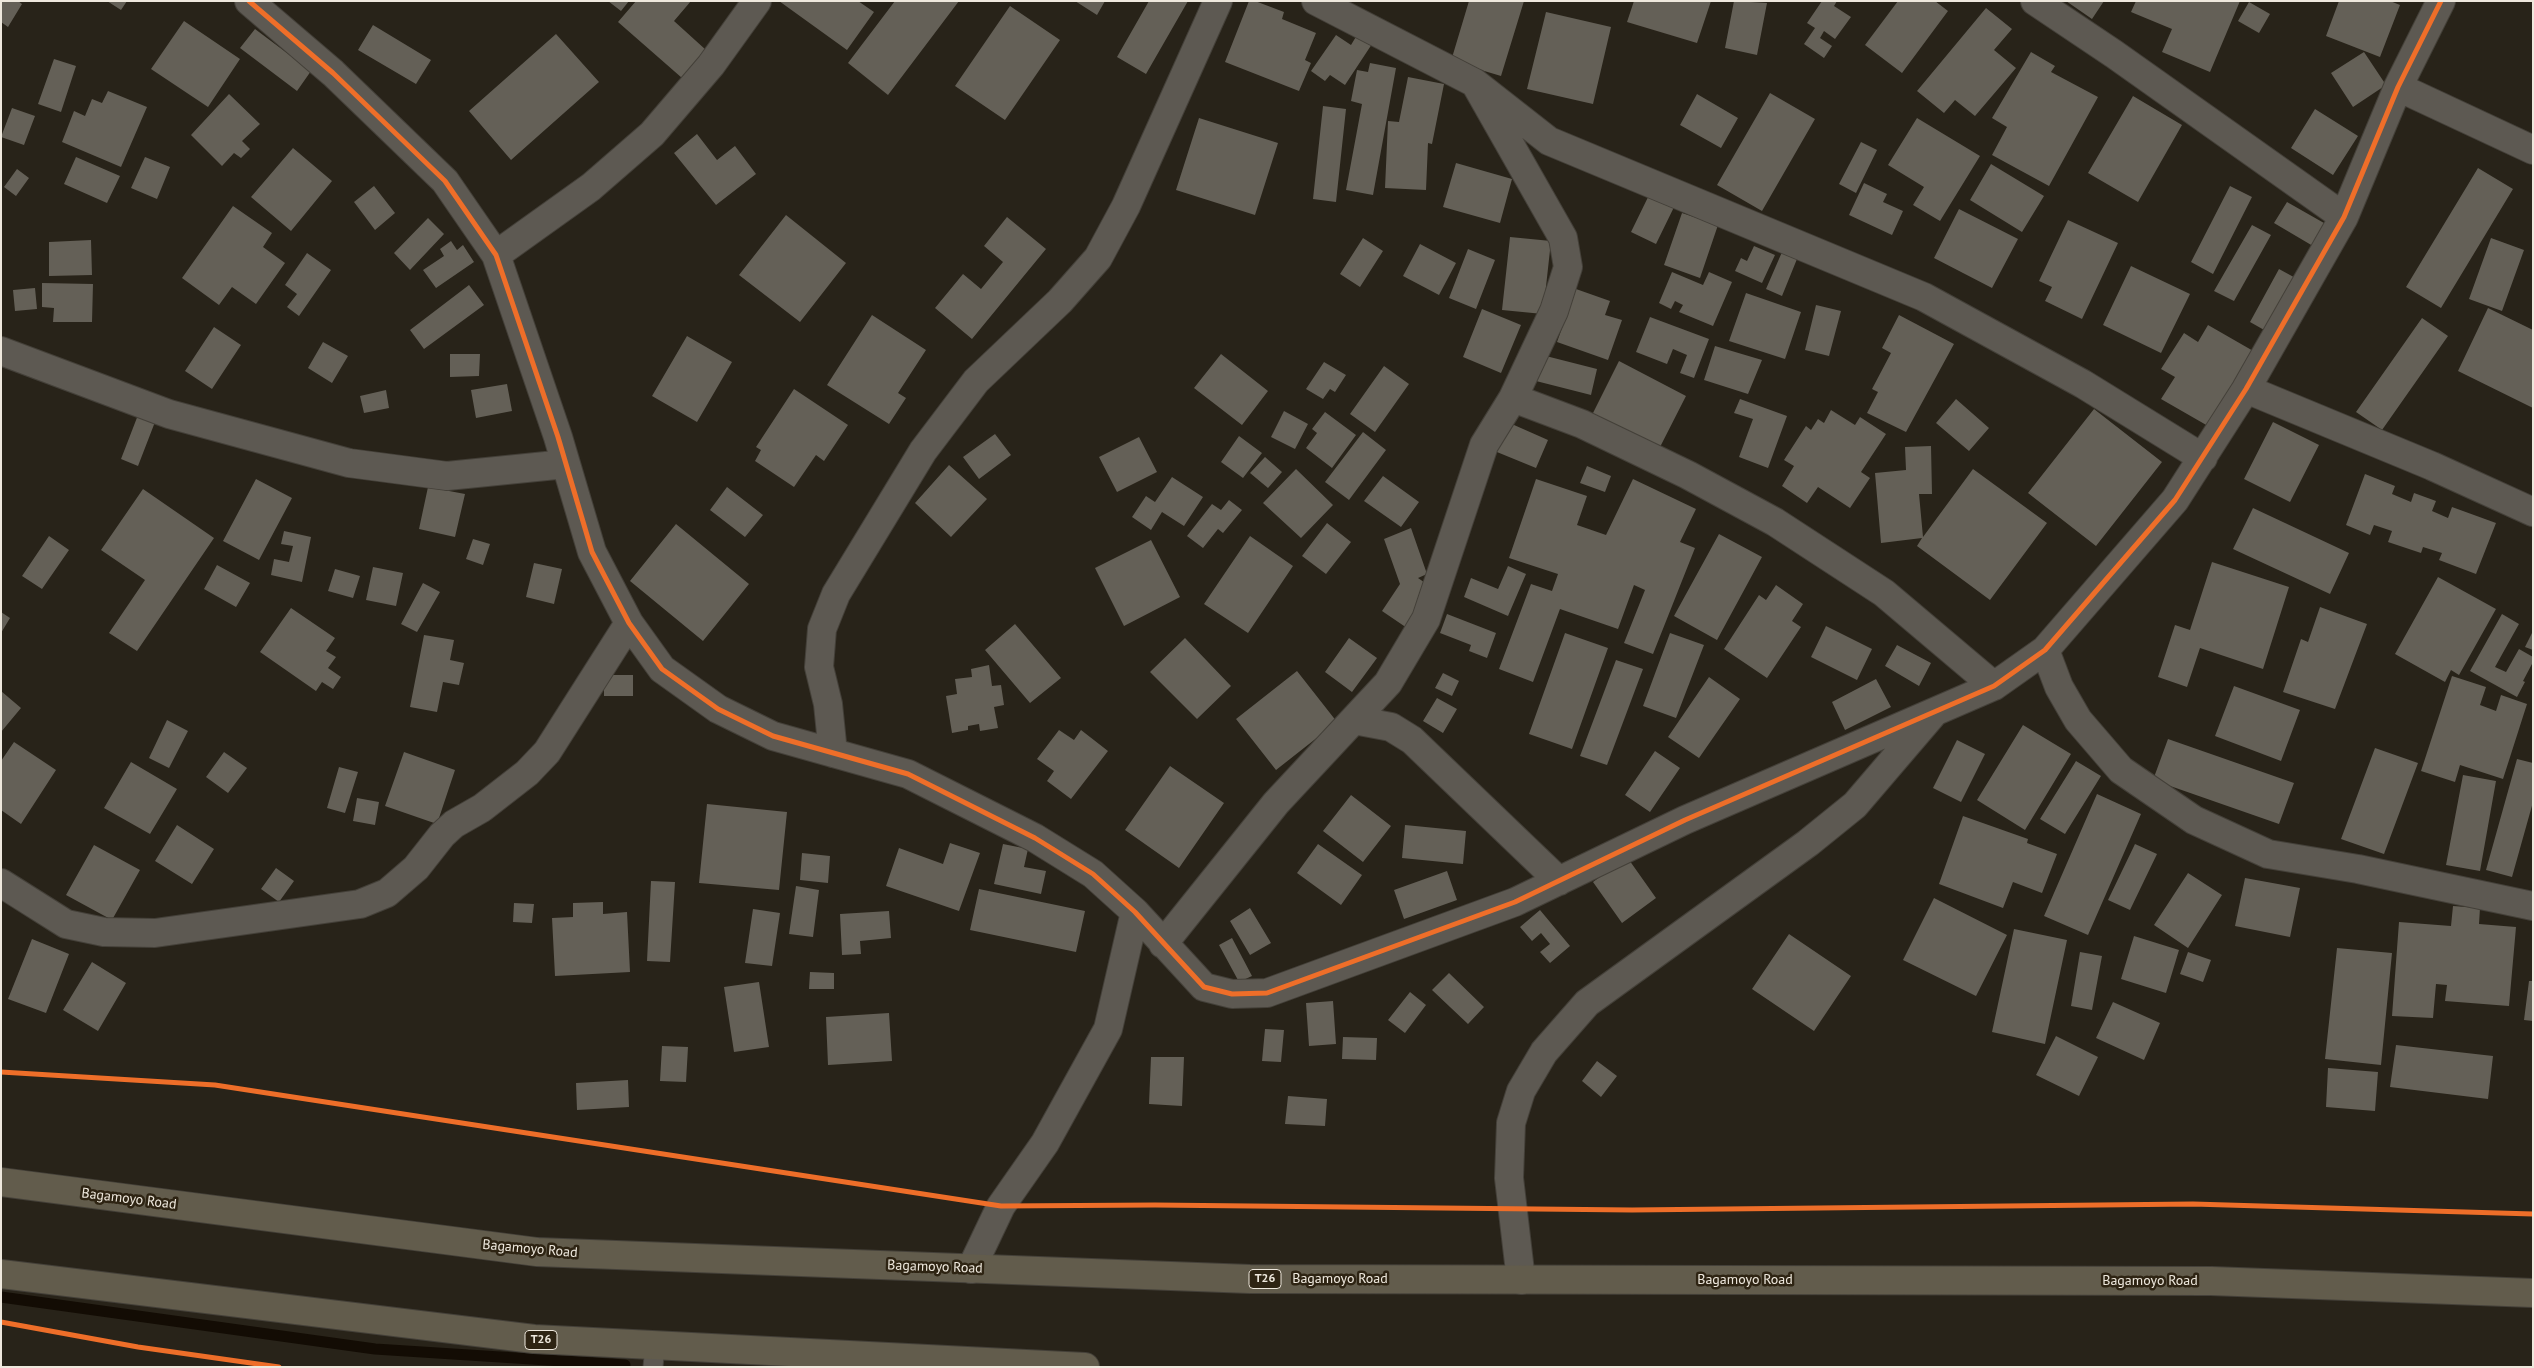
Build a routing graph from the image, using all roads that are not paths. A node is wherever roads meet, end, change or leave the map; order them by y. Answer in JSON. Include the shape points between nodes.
{"nodes":[{"id":1,"x":248,"y":1,"type":"edge"},
{"id":2,"x":757,"y":1,"type":"edge"},
{"id":3,"x":1218,"y":1,"type":"edge"},
{"id":4,"x":1316,"y":1,"type":"edge"},
{"id":5,"x":2035,"y":1,"type":"edge"},
{"id":6,"x":2441,"y":1,"type":"edge"},
{"id":7,"x":1475,"y":83,"type":"junction"},
{"id":8,"x":2398,"y":87,"type":"junction"},
{"id":9,"x":2533,"y":150,"type":"edge"},
{"id":10,"x":2344,"y":216,"type":"junction"},
{"id":11,"x":496,"y":255,"type":"junction"},
{"id":12,"x":1,"y":351,"type":"edge"},
{"id":13,"x":2246,"y":389,"type":"junction"},
{"id":14,"x":1513,"y":398,"type":"junction"},
{"id":15,"x":2203,"y":458,"type":"junction"},
{"id":16,"x":566,"y":464,"type":"junction"},
{"id":17,"x":2533,"y":512,"type":"edge"},
{"id":18,"x":629,"y":622,"type":"junction"},
{"id":19,"x":2045,"y":650,"type":"junction"},
{"id":20,"x":1994,"y":686,"type":"junction"},
{"id":21,"x":1933,"y":712,"type":"junction"},
{"id":22,"x":1354,"y":720,"type":"junction"},
{"id":23,"x":834,"y":753,"type":"junction"},
{"id":24,"x":1560,"y":880,"type":"junction"},
{"id":25,"x":1,"y":883,"type":"edge"},
{"id":26,"x":2533,"y":906,"type":"edge"},
{"id":27,"x":1135,"y":912,"type":"junction"},
{"id":28,"x":1163,"y":944,"type":"junction"},
{"id":29,"x":1,"y":1182,"type":"edge"},
{"id":30,"x":971,"y":1268,"type":"junction"},
{"id":31,"x":1,"y":1274,"type":"edge"},
{"id":32,"x":1521,"y":1280,"type":"junction"},
{"id":33,"x":2533,"y":1293,"type":"edge"},
{"id":34,"x":654,"y":1356,"type":"edge"},
{"id":35,"x":973,"y":1364,"type":"edge"},
{"id":36,"x":1085,"y":1367,"type":"edge"}],
"edges":[{"from":1,"to":11,"type":"street","via":[[332,73],[445,181]]},
{"from":2,"to":11,"type":"street","via":[[710,65],[652,134],[590,187]]},
{"from":3,"to":23,"type":"street","via":[[1126,206],[1098,258],[1060,301],[976,381],[924,451],[836,594],[822,629],[819,667],[828,704]]},
{"from":4,"to":7,"type":"street"},
{"from":5,"to":10,"type":"street"},
{"from":6,"to":8,"type":"street"},
{"from":7,"to":14,"type":"street","via":[[1563,238],[1568,267],[1554,311]]},
{"from":7,"to":15,"type":"street","via":[[1549,140],[1924,297],[2083,384]]},
{"from":8,"to":9,"type":"street"},
{"from":8,"to":10,"type":"street"},
{"from":10,"to":13,"type":"street"},
{"from":11,"to":16,"type":"street"},
{"from":12,"to":16,"type":"street","via":[[168,414],[349,463],[447,476]]},
{"from":13,"to":15,"type":"street"},
{"from":13,"to":17,"type":"street"},
{"from":14,"to":20,"type":"street","via":[[1582,424],[1688,475],[1775,522],[1884,593]]},
{"from":14,"to":22,"type":"street","via":[[1484,445],[1426,619],[1388,683]]},
{"from":15,"to":19,"type":"street","via":[[2175,500]]},
{"from":16,"to":18,"type":"street","via":[[592,552]]},
{"from":18,"to":23,"type":"street","via":[[662,668],[718,709],[773,736]]},
{"from":18,"to":25,"type":"street","via":[[547,752],[527,773],[482,808],[454,824],[416,868],[387,893],[360,904],[155,933],[104,932],[66,924]]},
{"from":19,"to":20,"type":"street"},
{"from":19,"to":26,"type":"street","via":[[2059,687],[2078,720],[2121,770],[2194,820],[2268,854],[2358,869]]},
{"from":20,"to":21,"type":"street"},
{"from":21,"to":24,"type":"street","via":[[1685,820]]},
{"from":21,"to":32,"type":"street","via":[[1855,805],[1808,843],[1587,1003],[1544,1052],[1521,1091],[1511,1124],[1509,1178]]},
{"from":22,"to":24,"type":"street","via":[[1391,727],[1412,740]]},
{"from":22,"to":28,"type":"street","via":[[1276,803]]},
{"from":23,"to":27,"type":"street","via":[[908,774],[1035,838],[1093,874]]},
{"from":24,"to":28,"type":"street","via":[[1515,902],[1266,992],[1232,994],[1204,987]]},
{"from":27,"to":28,"type":"street"},
{"from":27,"to":30,"type":"street","via":[[1108,1029],[1045,1143],[1001,1206]]},
{"from":29,"to":30,"type":"highway","name":"Bagamoyo Road","number":"T26","via":[[537,1252]]},
{"from":30,"to":32,"type":"highway","name":"Bagamoyo Road","number":"T26","via":[[1250,1279]]},
{"from":31,"to":34,"type":"highway","number":"T26"},
{"from":32,"to":33,"type":"highway","name":"Bagamoyo Road","number":"T26","via":[[2211,1281]]},
{"from":34,"to":35,"type":"highway","number":"T26"},
{"from":35,"to":36,"type":"highway","number":"T26"}]}
